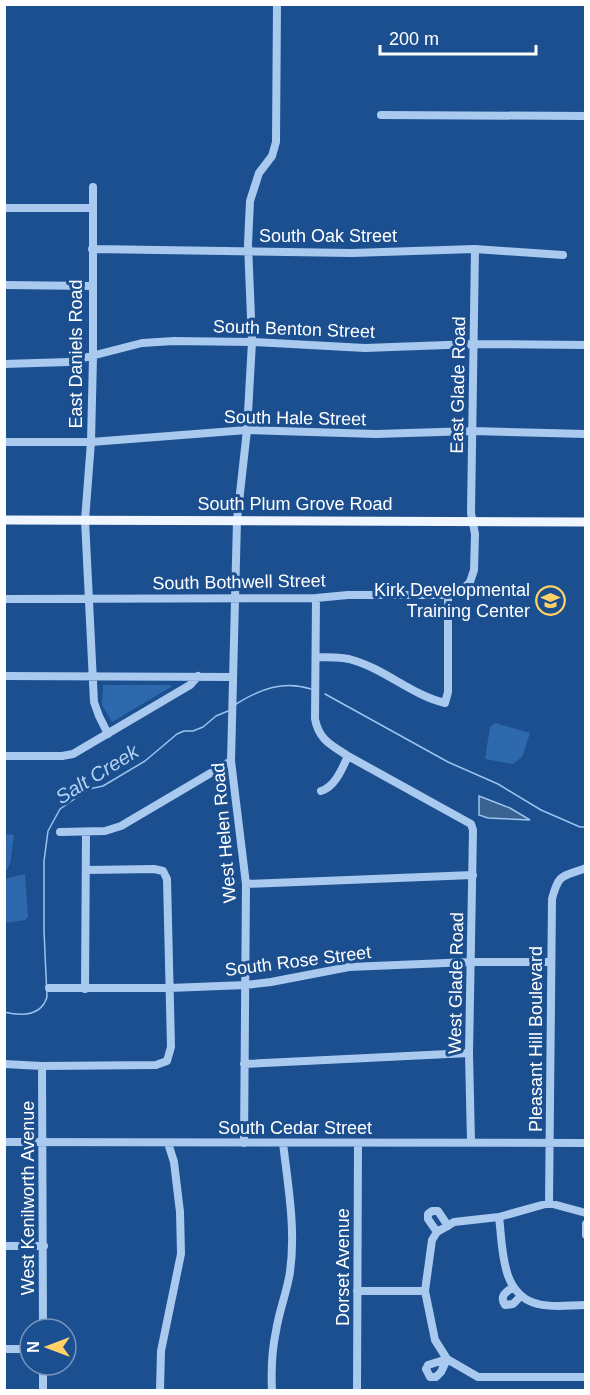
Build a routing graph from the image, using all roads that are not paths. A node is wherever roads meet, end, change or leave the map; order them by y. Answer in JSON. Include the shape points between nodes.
{"nodes":[{"id":1,"x":277,"y":4,"type":"edge"},
{"id":2,"x":381,"y":115,"type":"dead end"},
{"id":3,"x":585,"y":116,"type":"edge"},
{"id":4,"x":93,"y":187,"type":"dead end"},
{"id":5,"x":4,"y":208,"type":"edge"},
{"id":6,"x":93,"y":208,"type":"junction"},
{"id":7,"x":92,"y":249,"type":"junction"},
{"id":8,"x":475,"y":249,"type":"junction"},
{"id":9,"x":248,"y":251,"type":"junction"},
{"id":10,"x":563,"y":255,"type":"dead end"},
{"id":11,"x":4,"y":285,"type":"edge"},
{"id":12,"x":92,"y":286,"type":"junction"},
{"id":13,"x":252,"y":342,"type":"junction"},
{"id":14,"x":474,"y":344,"type":"junction"},
{"id":15,"x":585,"y":345,"type":"edge"},
{"id":16,"x":93,"y":357,"type":"junction"},
{"id":17,"x":4,"y":364,"type":"edge"},
{"id":18,"x":247,"y":430,"type":"junction"},
{"id":19,"x":472,"y":431,"type":"junction"},
{"id":20,"x":585,"y":435,"type":"edge"},
{"id":21,"x":4,"y":442,"type":"edge"},
{"id":22,"x":91,"y":442,"type":"junction"},
{"id":23,"x":4,"y":520,"type":"edge"},
{"id":24,"x":85,"y":520,"type":"junction"},
{"id":25,"x":237,"y":520,"type":"junction"},
{"id":26,"x":471,"y":522,"type":"junction"},
{"id":27,"x":585,"y":522,"type":"edge"},
{"id":28,"x":448,"y":595,"type":"junction"},
{"id":29,"x":236,"y":598,"type":"junction"},
{"id":30,"x":316,"y":598,"type":"junction"},
{"id":31,"x":4,"y":599,"type":"edge"},
{"id":32,"x":89,"y":599,"type":"junction"},
{"id":33,"x":316,"y":657,"type":"junction"},
{"id":34,"x":4,"y":676,"type":"edge"},
{"id":35,"x":94,"y":676,"type":"junction"},
{"id":36,"x":198,"y":676,"type":"junction"},
{"id":37,"x":232,"y":676,"type":"junction"},
{"id":38,"x":108,"y":734,"type":"junction"},
{"id":39,"x":4,"y":756,"type":"edge"},
{"id":40,"x":348,"y":756,"type":"junction"},
{"id":41,"x":231,"y":761,"type":"junction"},
{"id":42,"x":321,"y":791,"type":"dead end"},
{"id":43,"x":60,"y":831,"type":"dead end"},
{"id":44,"x":86,"y":832,"type":"junction"},
{"id":45,"x":585,"y":868,"type":"edge"},
{"id":46,"x":86,"y":870,"type":"junction"},
{"id":47,"x":473,"y":875,"type":"junction"},
{"id":48,"x":246,"y":884,"type":"junction"},
{"id":49,"x":470,"y":962,"type":"junction"},
{"id":50,"x":551,"y":962,"type":"junction"},
{"id":51,"x":246,"y":984,"type":"junction"},
{"id":52,"x":49,"y":988,"type":"dead end"},
{"id":53,"x":169,"y":988,"type":"junction"},
{"id":54,"x":85,"y":989,"type":"junction"},
{"id":55,"x":469,"y":1053,"type":"junction"},
{"id":56,"x":4,"y":1064,"type":"edge"},
{"id":57,"x":244,"y":1064,"type":"junction"},
{"id":58,"x":42,"y":1066,"type":"junction"},
{"id":59,"x":4,"y":1142,"type":"edge"},
{"id":60,"x":44,"y":1142,"type":"junction"},
{"id":61,"x":471,"y":1142,"type":"junction"},
{"id":62,"x":168,"y":1143,"type":"junction"},
{"id":63,"x":244,"y":1143,"type":"junction"},
{"id":64,"x":283,"y":1143,"type":"junction"},
{"id":65,"x":358,"y":1143,"type":"junction"},
{"id":66,"x":551,"y":1143,"type":"junction"},
{"id":67,"x":585,"y":1143,"type":"edge"},
{"id":68,"x":549,"y":1203,"type":"junction"},
{"id":69,"x":585,"y":1213,"type":"edge"},
{"id":70,"x":499,"y":1217,"type":"junction"},
{"id":71,"x":585,"y":1224,"type":"edge"},
{"id":72,"x":448,"y":1226,"type":"junction"},
{"id":73,"x":437,"y":1232,"type":"junction"},
{"id":74,"x":585,"y":1235,"type":"edge"},
{"id":75,"x":4,"y":1246,"type":"edge"},
{"id":76,"x":44,"y":1246,"type":"junction"},
{"id":77,"x":513,"y":1287,"type":"junction"},
{"id":78,"x":357,"y":1291,"type":"junction"},
{"id":79,"x":425,"y":1291,"type":"junction"},
{"id":80,"x":521,"y":1296,"type":"junction"},
{"id":81,"x":585,"y":1305,"type":"edge"},
{"id":82,"x":43,"y":1317,"type":"edge"},
{"id":83,"x":585,"y":1377,"type":"edge"},
{"id":84,"x":160,"y":1390,"type":"edge"},
{"id":85,"x":272,"y":1390,"type":"edge"},
{"id":86,"x":357,"y":1390,"type":"edge"}],
"edges":[{"from":1,"to":9,"type":"street","name":"West Helen Road","via":[[276,142],[272,156],[259,172],[250,201]]},
{"from":2,"to":3,"type":"street"},
{"from":4,"to":6,"type":"street","name":"East Daniels Road"},
{"from":5,"to":6,"type":"street"},
{"from":6,"to":7,"type":"street","name":"East Daniels Road"},
{"from":7,"to":9,"type":"street","name":"South Oak Street"},
{"from":7,"to":12,"type":"street","name":"East Daniels Road"},
{"from":8,"to":9,"type":"street","name":"South Oak Street"},
{"from":8,"to":10,"type":"street","name":"South Oak Street"},
{"from":8,"to":14,"type":"street","name":"East Glade Road"},
{"from":9,"to":13,"type":"street","name":"West Helen Road"},
{"from":11,"to":12,"type":"street"},
{"from":12,"to":16,"type":"street","name":"East Daniels Road"},
{"from":13,"to":14,"type":"street","name":"South Benton Street","via":[[365,348]]},
{"from":13,"to":16,"type":"street","name":"South Benton Street","via":[[148,343]]},
{"from":13,"to":18,"type":"street","name":"West Helen Road"},
{"from":14,"to":15,"type":"street","name":"South Benton Street"},
{"from":14,"to":19,"type":"street","name":"East Glade Road"},
{"from":16,"to":17,"type":"street","name":"South Benton Street","via":[[68,362]]},
{"from":16,"to":22,"type":"street","name":"East Daniels Road"},
{"from":18,"to":19,"type":"street","name":"South Hale Street","via":[[376,434]]},
{"from":18,"to":22,"type":"street","name":"South Hale Street"},
{"from":18,"to":25,"type":"street","name":"West Helen Road"},
{"from":19,"to":20,"type":"street","name":"South Hale Street"},
{"from":19,"to":26,"type":"street","name":"East Glade Road"},
{"from":21,"to":22,"type":"street","name":"South Hale Street"},
{"from":22,"to":24,"type":"street","name":"East Daniels Road"},
{"from":23,"to":24,"type":"main road","name":"South Plum Grove Road"},
{"from":24,"to":25,"type":"main road","name":"South Plum Grove Road"},
{"from":24,"to":32,"type":"street","name":"East Daniels Road"},
{"from":25,"to":26,"type":"main road","name":"South Plum Grove Road"},
{"from":25,"to":29,"type":"street","name":"West Helen Road"},
{"from":26,"to":27,"type":"main road","name":"South Plum Grove Road"},
{"from":26,"to":28,"type":"street","via":[[475,534],[474,570],[461,591]]},
{"from":28,"to":30,"type":"street","name":"South Bothwell Street"},
{"from":28,"to":33,"type":"street","via":[[445,703],[367,665],[349,659]]},
{"from":29,"to":30,"type":"street","name":"South Bothwell Street"},
{"from":29,"to":32,"type":"street","name":"South Bothwell Street"},
{"from":29,"to":37,"type":"street","name":"West Helen Road"},
{"from":30,"to":33,"type":"street"},
{"from":31,"to":32,"type":"street","name":"South Bothwell Street"},
{"from":32,"to":35,"type":"street","name":"East Daniels Road"},
{"from":33,"to":40,"type":"street","via":[[318,733]]},
{"from":34,"to":35,"type":"street"},
{"from":35,"to":36,"type":"street"},
{"from":35,"to":38,"type":"street","name":"East Daniels Road","via":[[96,709]]},
{"from":36,"to":37,"type":"street"},
{"from":36,"to":38,"type":"street","via":[[190,685]]},
{"from":37,"to":41,"type":"street","name":"West Helen Road"},
{"from":38,"to":39,"type":"street","via":[[73,754]]},
{"from":40,"to":42,"type":"street","via":[[337,778]]},
{"from":40,"to":47,"type":"street","name":"West Glade Road","via":[[471,824]]},
{"from":41,"to":44,"type":"street","via":[[121,826]]},
{"from":41,"to":48,"type":"street","name":"West Helen Road"},
{"from":43,"to":44,"type":"street"},
{"from":44,"to":46,"type":"street"},
{"from":45,"to":50,"type":"street","name":"Pleasant Hill Boulevard","via":[[559,873],[552,899]]},
{"from":46,"to":53,"type":"street","via":[[163,871],[167,879]]},
{"from":46,"to":54,"type":"street"},
{"from":47,"to":48,"type":"street"},
{"from":47,"to":49,"type":"street","name":"West Glade Road"},
{"from":48,"to":51,"type":"street","name":"West Helen Road"},
{"from":49,"to":50,"type":"street","name":"South Rose Street"},
{"from":49,"to":51,"type":"street","name":"South Rose Street","via":[[349,967]]},
{"from":49,"to":55,"type":"street","name":"West Glade Road"},
{"from":50,"to":66,"type":"street","name":"Pleasant Hill Boulevard"},
{"from":51,"to":53,"type":"street","name":"South Rose Street"},
{"from":51,"to":57,"type":"street","name":"West Helen Road"},
{"from":52,"to":54,"type":"street","name":"South Rose Street"},
{"from":53,"to":54,"type":"street","name":"South Rose Street"},
{"from":53,"to":58,"type":"street","via":[[171,1047],[167,1061],[156,1065]]},
{"from":55,"to":57,"type":"street"},
{"from":55,"to":61,"type":"street","name":"West Glade Road"},
{"from":56,"to":58,"type":"street"},
{"from":57,"to":63,"type":"street","name":"West Helen Road"},
{"from":58,"to":60,"type":"street","name":"West Kenilworth Avenue"},
{"from":59,"to":60,"type":"street","name":"South Cedar Street"},
{"from":60,"to":62,"type":"street","name":"South Cedar Street"},
{"from":60,"to":76,"type":"street","name":"West Kenilworth Avenue"},
{"from":61,"to":65,"type":"street","name":"South Cedar Street"},
{"from":61,"to":66,"type":"street","name":"South Cedar Street"},
{"from":62,"to":63,"type":"street","name":"South Cedar Street"},
{"from":62,"to":84,"type":"street","via":[[179,1202],[181,1254],[161,1351]]},
{"from":63,"to":64,"type":"street","name":"South Cedar Street"},
{"from":64,"to":65,"type":"street","name":"South Cedar Street"},
{"from":64,"to":85,"type":"street","via":[[293,1219],[292,1244],[290,1274],[275,1331]]},
{"from":65,"to":78,"type":"street","name":"Dorset Avenue"},
{"from":66,"to":67,"type":"street","name":"South Cedar Street"},
{"from":66,"to":68,"type":"street","name":"Pleasant Hill Boulevard"},
{"from":68,"to":69,"type":"street"},
{"from":68,"to":70,"type":"street"},
{"from":70,"to":72,"type":"street"},
{"from":70,"to":77,"type":"street","via":[[506,1270]]},
{"from":71,"to":74,"type":"street"},
{"from":72,"to":73,"type":"street"},
{"from":72,"to":73,"type":"street","via":[[438,1211],[432,1211],[428,1219]]},
{"from":73,"to":79,"type":"street","via":[[432,1240]]},
{"from":75,"to":76,"type":"street"},
{"from":76,"to":82,"type":"street","name":"West Kenilworth Avenue"},
{"from":77,"to":80,"type":"street"},
{"from":77,"to":80,"type":"street","via":[[503,1294],[505,1305],[513,1304]]},
{"from":78,"to":79,"type":"street"},
{"from":78,"to":86,"type":"street","name":"Dorset Avenue"},
{"from":79,"to":83,"type":"street","via":[[435,1340],[447,1359],[478,1377]]},
{"from":80,"to":81,"type":"street","via":[[544,1305]]}]}
